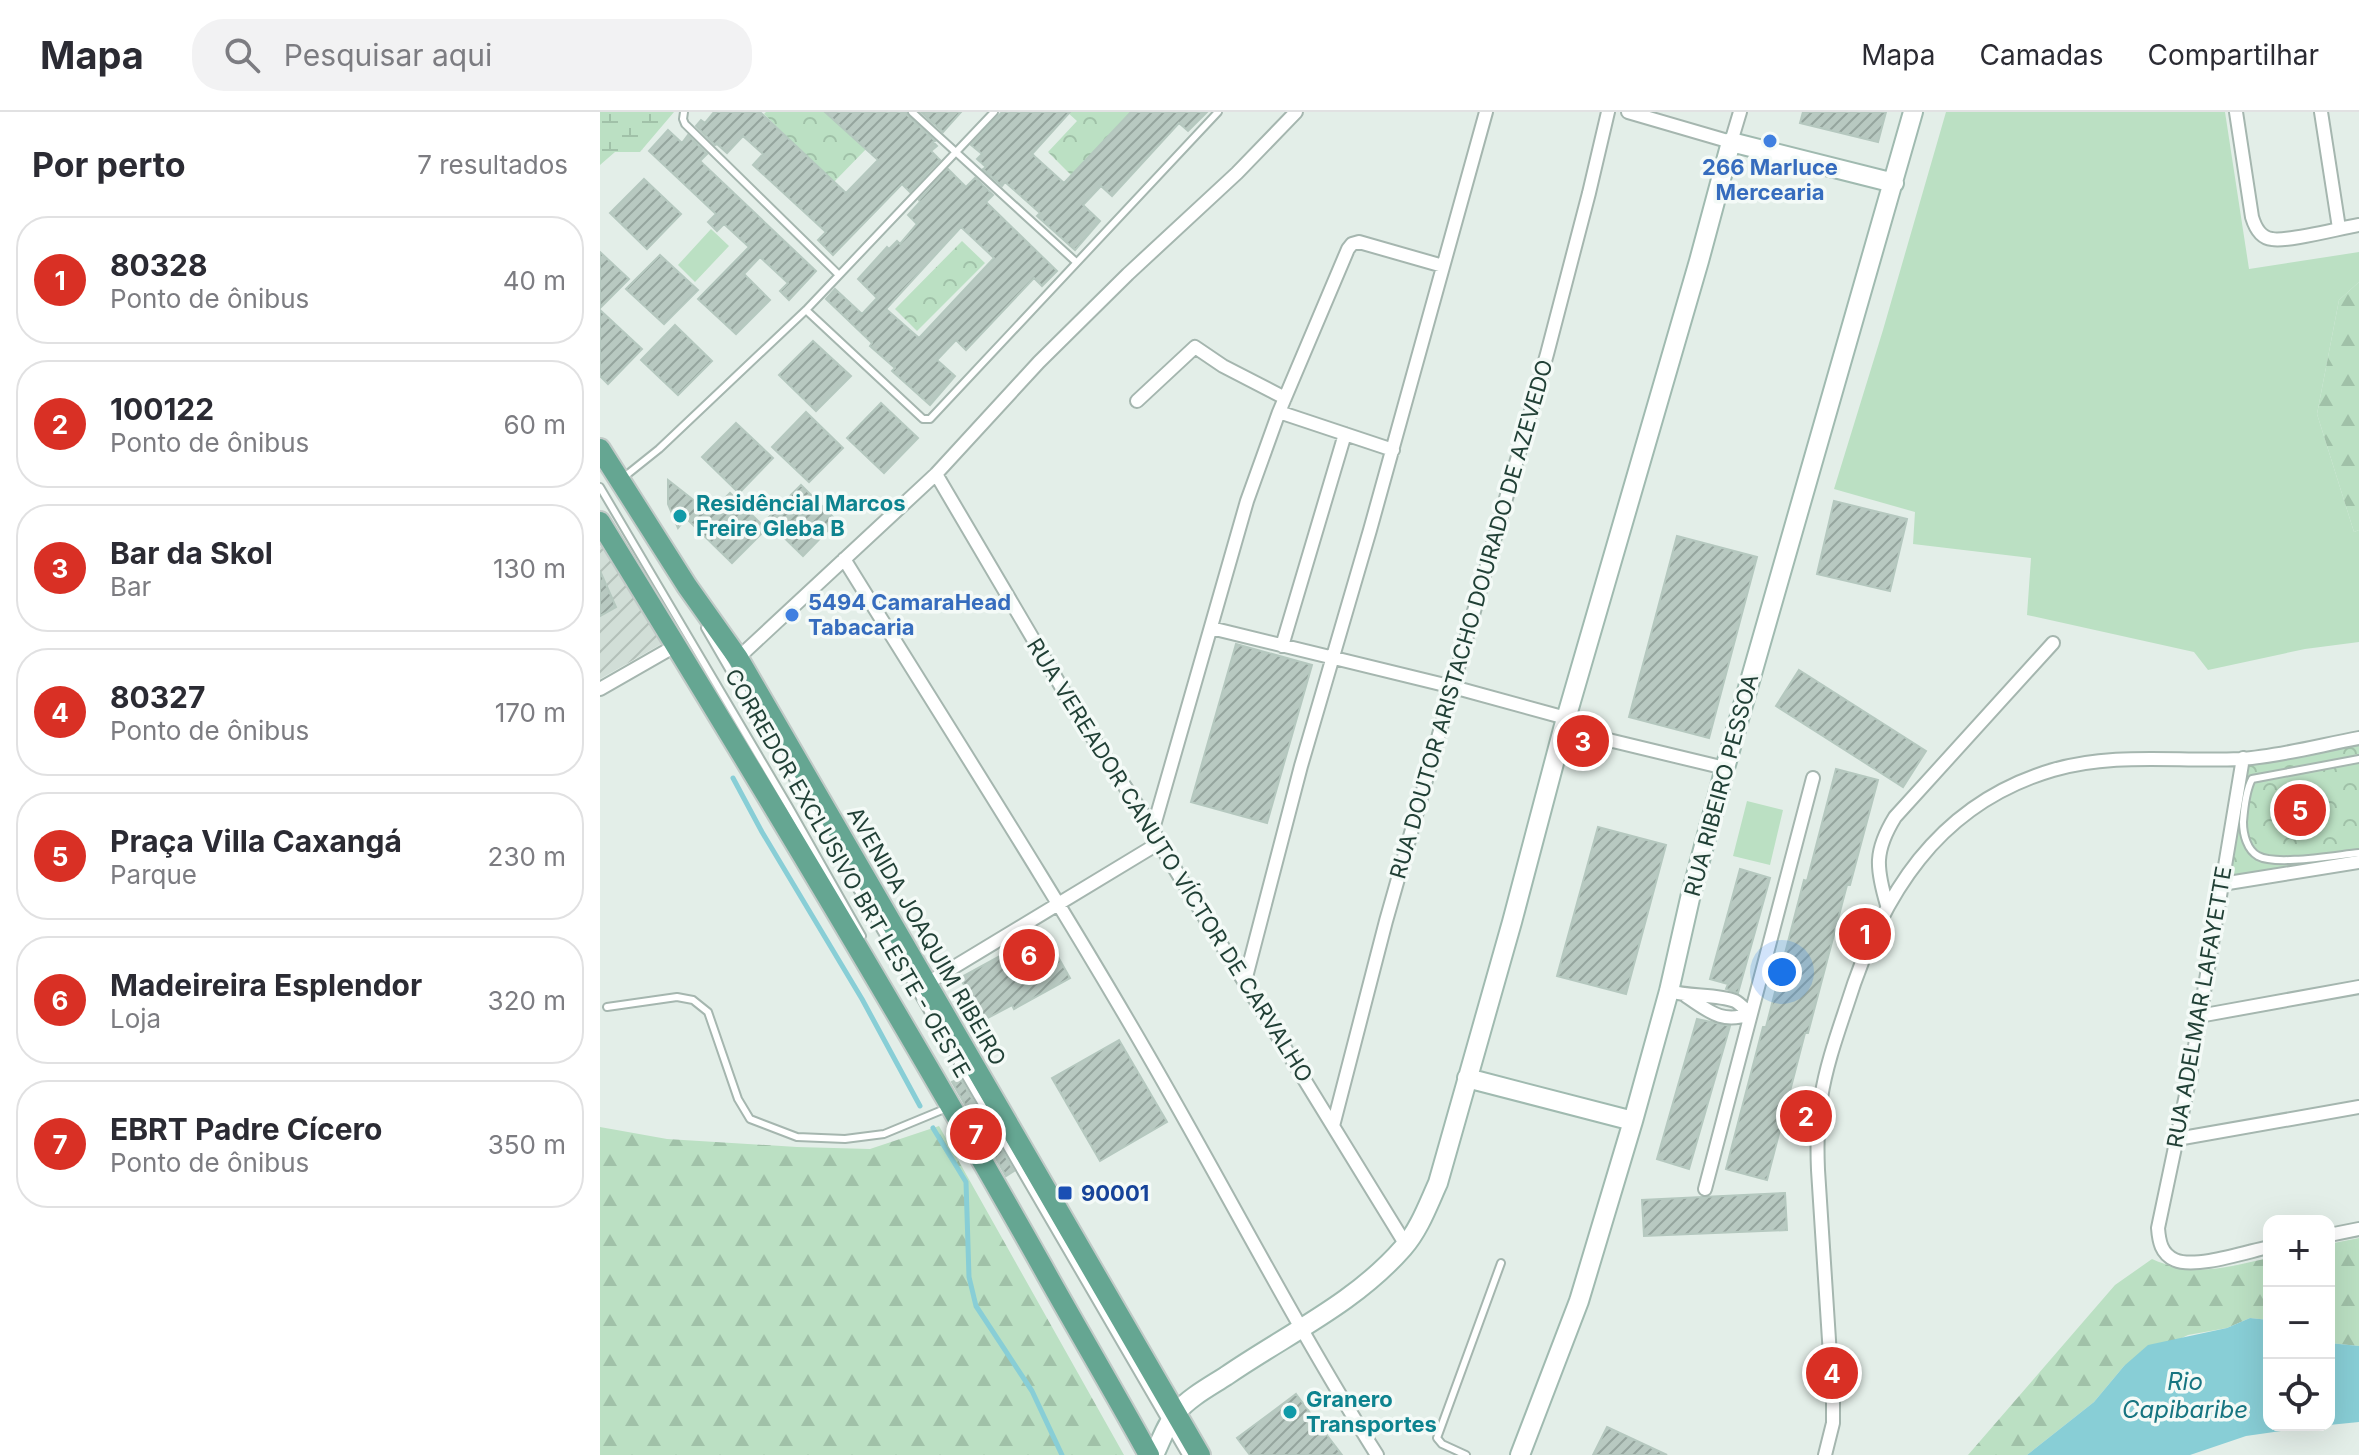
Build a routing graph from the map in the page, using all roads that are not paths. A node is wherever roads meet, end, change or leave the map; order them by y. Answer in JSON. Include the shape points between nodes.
{"nodes":[{"id":1,"x":684,"y":112,"type":"edge"},
{"id":2,"x":912,"y":112,"type":"edge"},
{"id":3,"x":994,"y":112,"type":"edge"},
{"id":4,"x":1218,"y":112,"type":"edge"},
{"id":5,"x":1296,"y":112,"type":"edge"},
{"id":6,"x":1486,"y":112,"type":"edge"},
{"id":7,"x":1608,"y":112,"type":"edge"},
{"id":8,"x":1628,"y":112,"type":"edge"},
{"id":9,"x":1740,"y":112,"type":"edge"},
{"id":10,"x":1913,"y":112,"type":"edge"},
{"id":11,"x":2236,"y":112,"type":"edge"},
{"id":12,"x":2321,"y":112,"type":"edge"},
{"id":13,"x":1731,"y":142,"type":"junction"},
{"id":14,"x":955,"y":153,"type":"junction"},
{"id":15,"x":1894,"y":183,"type":"junction"},
{"id":16,"x":2359,"y":225,"type":"edge"},
{"id":17,"x":2339,"y":228,"type":"junction"},
{"id":18,"x":1076,"y":262,"type":"junction"},
{"id":19,"x":1443,"y":266,"type":"junction"},
{"id":20,"x":839,"y":275,"type":"junction"},
{"id":21,"x":806,"y":310,"type":"junction"},
{"id":22,"x":1285,"y":398,"type":"junction"},
{"id":23,"x":1137,"y":401,"type":"dead end"},
{"id":24,"x":1279,"y":412,"type":"junction"},
{"id":25,"x":1345,"y":434,"type":"junction"},
{"id":26,"x":600,"y":449,"type":"edge"},
{"id":27,"x":1393,"y":450,"type":"junction"},
{"id":28,"x":600,"y":460,"type":"edge"},
{"id":29,"x":936,"y":474,"type":"junction"},
{"id":30,"x":610,"y":484,"type":"edge"},
{"id":31,"x":600,"y":522,"type":"edge"},
{"id":32,"x":844,"y":559,"type":"junction"},
{"id":33,"x":1211,"y":628,"type":"junction"},
{"id":34,"x":2053,"y":643,"type":"dead end"},
{"id":35,"x":675,"y":646,"type":"junction"},
{"id":36,"x":1282,"y":646,"type":"junction"},
{"id":37,"x":738,"y":658,"type":"junction"},
{"id":38,"x":1332,"y":658,"type":"junction"},
{"id":39,"x":1453,"y":687,"type":"junction"},
{"id":40,"x":600,"y":689,"type":"edge"},
{"id":41,"x":1565,"y":724,"type":"junction"},
{"id":42,"x":2359,"y":738,"type":"edge"},
{"id":43,"x":2243,"y":758,"type":"junction"},
{"id":44,"x":2359,"y":759,"type":"edge"},
{"id":45,"x":1725,"y":768,"type":"junction"},
{"id":46,"x":1813,"y":778,"type":"dead end"},
{"id":47,"x":2250,"y":780,"type":"junction"},
{"id":48,"x":1153,"y":829,"type":"junction"},
{"id":49,"x":1159,"y":843,"type":"junction"},
{"id":50,"x":2359,"y":853,"type":"edge"},
{"id":51,"x":2359,"y":862,"type":"edge"},
{"id":52,"x":2222,"y":884,"type":"junction"},
{"id":53,"x":1058,"y":904,"type":"junction"},
{"id":54,"x":1887,"y":905,"type":"junction"},
{"id":55,"x":867,"y":944,"type":"dead end"},
{"id":56,"x":1245,"y":981,"type":"junction"},
{"id":57,"x":926,"y":984,"type":"junction"},
{"id":58,"x":2359,"y":987,"type":"edge"},
{"id":59,"x":1677,"y":993,"type":"junction"},
{"id":60,"x":898,"y":999,"type":"dead end"},
{"id":61,"x":607,"y":1007,"type":"dead end"},
{"id":62,"x":1750,"y":1014,"type":"junction"},
{"id":63,"x":2199,"y":1016,"type":"junction"},
{"id":64,"x":1467,"y":1078,"type":"junction"},
{"id":65,"x":950,"y":1106,"type":"junction"},
{"id":66,"x":2359,"y":1107,"type":"edge"},
{"id":67,"x":1633,"y":1121,"type":"junction"},
{"id":68,"x":1333,"y":1126,"type":"junction"},
{"id":69,"x":2177,"y":1139,"type":"junction"},
{"id":70,"x":1705,"y":1189,"type":"dead end"},
{"id":71,"x":2359,"y":1229,"type":"edge"},
{"id":72,"x":2335,"y":1234,"type":"edge"},
{"id":73,"x":1406,"y":1245,"type":"junction"},
{"id":74,"x":2263,"y":1248,"type":"edge"},
{"id":75,"x":1501,"y":1263,"type":"dead end"},
{"id":76,"x":1062,"y":1284,"type":"dead end"},
{"id":77,"x":1303,"y":1329,"type":"junction"},
{"id":78,"x":1172,"y":1419,"type":"junction"},
{"id":79,"x":1153,"y":1450,"type":"edge"},
{"id":80,"x":1186,"y":1455,"type":"edge"},
{"id":81,"x":1200,"y":1455,"type":"edge"},
{"id":82,"x":1377,"y":1455,"type":"edge"},
{"id":83,"x":1466,"y":1455,"type":"edge"},
{"id":84,"x":1520,"y":1455,"type":"edge"},
{"id":85,"x":1825,"y":1455,"type":"edge"}],
"edges":[{"from":1,"to":20,"type":"lane","via":[[685,124]]},
{"from":2,"to":14,"type":"lane"},
{"from":3,"to":14,"type":"lane"},
{"from":4,"to":18,"type":"lane"},
{"from":5,"to":29,"type":"street","via":[[1039,362]]},
{"from":6,"to":19,"type":"street"},
{"from":7,"to":39,"type":"street","name":"RUA DOUTOR ARISTACHO DOURADO DE AZEVEDO","via":[[1551,340]]},
{"from":8,"to":13,"type":"street"},
{"from":9,"to":13,"type":"street"},
{"from":10,"to":15,"type":"main road","name":"RUA RIBEIRO PESSOA"},
{"from":11,"to":17,"type":"street","via":[[2255,228],[2272,239]]},
{"from":12,"to":17,"type":"street"},
{"from":13,"to":15,"type":"main road"},
{"from":13,"to":41,"type":"main road"},
{"from":14,"to":18,"type":"lane"},
{"from":14,"to":20,"type":"lane"},
{"from":15,"to":45,"type":"main road","name":"RUA RIBEIRO PESSOA"},
{"from":16,"to":17,"type":"street"},
{"from":18,"to":21,"type":"lane","via":[[927,420]]},
{"from":19,"to":22,"type":"street","via":[[1352,244]]},
{"from":19,"to":27,"type":"street"},
{"from":20,"to":21,"type":"lane"},
{"from":21,"to":30,"type":"lane","via":[[659,449]]},
{"from":22,"to":23,"type":"street","via":[[1195,347]]},
{"from":22,"to":24,"type":"street"},
{"from":24,"to":25,"type":"street"},
{"from":24,"to":33,"type":"street"},
{"from":25,"to":27,"type":"street"},
{"from":25,"to":36,"type":"street"},
{"from":26,"to":30,"type":"main road","name":"AVENIDA JOAQUIM RIBEIRO"},
{"from":27,"to":38,"type":"street"},
{"from":28,"to":78,"type":"lane","name":"CORREDOR EXCLUSIVO BRT LESTE - OESTE","via":[[710,636]]},
{"from":29,"to":32,"type":"street"},
{"from":29,"to":48,"type":"street","name":"RUA VEREADOR CANUTO VÍCTOR DE CARVALHO","via":[[1079,717]]},
{"from":30,"to":37,"type":"main road","name":"AVENIDA JOAQUIM RIBEIRO"},
{"from":30,"to":55,"type":"lane","name":"CORREDOR EXCLUSIVO BRT LESTE - OESTE"},
{"from":31,"to":35,"type":"main road"},
{"from":32,"to":37,"type":"street"},
{"from":32,"to":53,"type":"street"},
{"from":33,"to":36,"type":"street"},
{"from":33,"to":48,"type":"street"},
{"from":34,"to":54,"type":"street","via":[[1885,832],[1877,871]]},
{"from":35,"to":40,"type":"street"},
{"from":35,"to":65,"type":"main road"},
{"from":36,"to":38,"type":"street"},
{"from":37,"to":57,"type":"main road","name":"AVENIDA JOAQUIM RIBEIRO"},
{"from":38,"to":39,"type":"street"},
{"from":38,"to":56,"type":"street"},
{"from":39,"to":41,"type":"street"},
{"from":39,"to":68,"type":"street","name":"RUA DOUTOR ARISTACHO DOURADO DE AZEVEDO"},
{"from":41,"to":45,"type":"street"},
{"from":41,"to":64,"type":"main road"},
{"from":42,"to":43,"type":"street"},
{"from":43,"to":47,"type":"lane"},
{"from":43,"to":52,"type":"street","name":"RUA ADELMAR LAFAYETTE"},
{"from":43,"to":54,"type":"street","via":[[2098,761],[2020,782],[1983,801],[1947,829]]},
{"from":44,"to":47,"type":"lane"},
{"from":45,"to":59,"type":"main road","name":"RUA RIBEIRO PESSOA","via":[[1691,894]]},
{"from":46,"to":62,"type":"street"},
{"from":47,"to":50,"type":"lane","via":[[2243,825],[2256,855],[2279,860]]},
{"from":48,"to":49,"type":"street","name":"RUA VEREADOR CANUTO VÍCTOR DE CARVALHO"},
{"from":49,"to":53,"type":"street"},
{"from":49,"to":56,"type":"street","name":"RUA VEREADOR CANUTO VÍCTOR DE CARVALHO"},
{"from":51,"to":52,"type":"street"},
{"from":52,"to":63,"type":"street","name":"RUA ADELMAR LAFAYETTE"},
{"from":53,"to":57,"type":"street"},
{"from":53,"to":77,"type":"street"},
{"from":54,"to":85,"type":"street","via":[[1850,995],[1821,1098],[1818,1170],[1833,1402]]},
{"from":56,"to":68,"type":"street","name":"RUA VEREADOR CANUTO VÍCTOR DE CARVALHO"},
{"from":57,"to":78,"type":"main road","name":"AVENIDA JOAQUIM RIBEIRO"},
{"from":58,"to":63,"type":"street"},
{"from":59,"to":62,"type":"street","via":[[1738,1002]]},
{"from":59,"to":67,"type":"main road","name":"RUA RIBEIRO PESSOA"},
{"from":60,"to":76,"type":"lane","name":"CORREDOR EXCLUSIVO BRT LESTE - OESTE"},
{"from":61,"to":65,"type":"lane","via":[[677,997],[693,1000],[708,1012],[750,1119],[797,1137],[884,1134]]},
{"from":62,"to":70,"type":"street"},
{"from":63,"to":69,"type":"street","name":"RUA ADELMAR LAFAYETTE"},
{"from":64,"to":67,"type":"main road"},
{"from":64,"to":73,"type":"main road","via":[[1438,1183]]},
{"from":65,"to":79,"type":"main road"},
{"from":66,"to":69,"type":"street"},
{"from":67,"to":84,"type":"main road","name":"RUA RIBEIRO PESSOA","via":[[1579,1301]]},
{"from":68,"to":73,"type":"street","name":"RUA VEREADOR CANUTO VÍCTOR DE CARVALHO"},
{"from":69,"to":74,"type":"street","name":"RUA ADELMAR LAFAYETTE","via":[[2158,1228],[2166,1254],[2188,1263]]},
{"from":71,"to":72,"type":"street"},
{"from":73,"to":77,"type":"main road","via":[[1376,1276]]},
{"from":75,"to":83,"type":"lane","via":[[1437,1438]]},
{"from":77,"to":78,"type":"main road","via":[[1197,1395]]},
{"from":77,"to":82,"type":"street"},
{"from":78,"to":79,"type":"main road"},
{"from":78,"to":80,"type":"lane","name":"CORREDOR EXCLUSIVO BRT LESTE - OESTE"},
{"from":78,"to":81,"type":"main road","name":"AVENIDA JOAQUIM RIBEIRO"}]}
